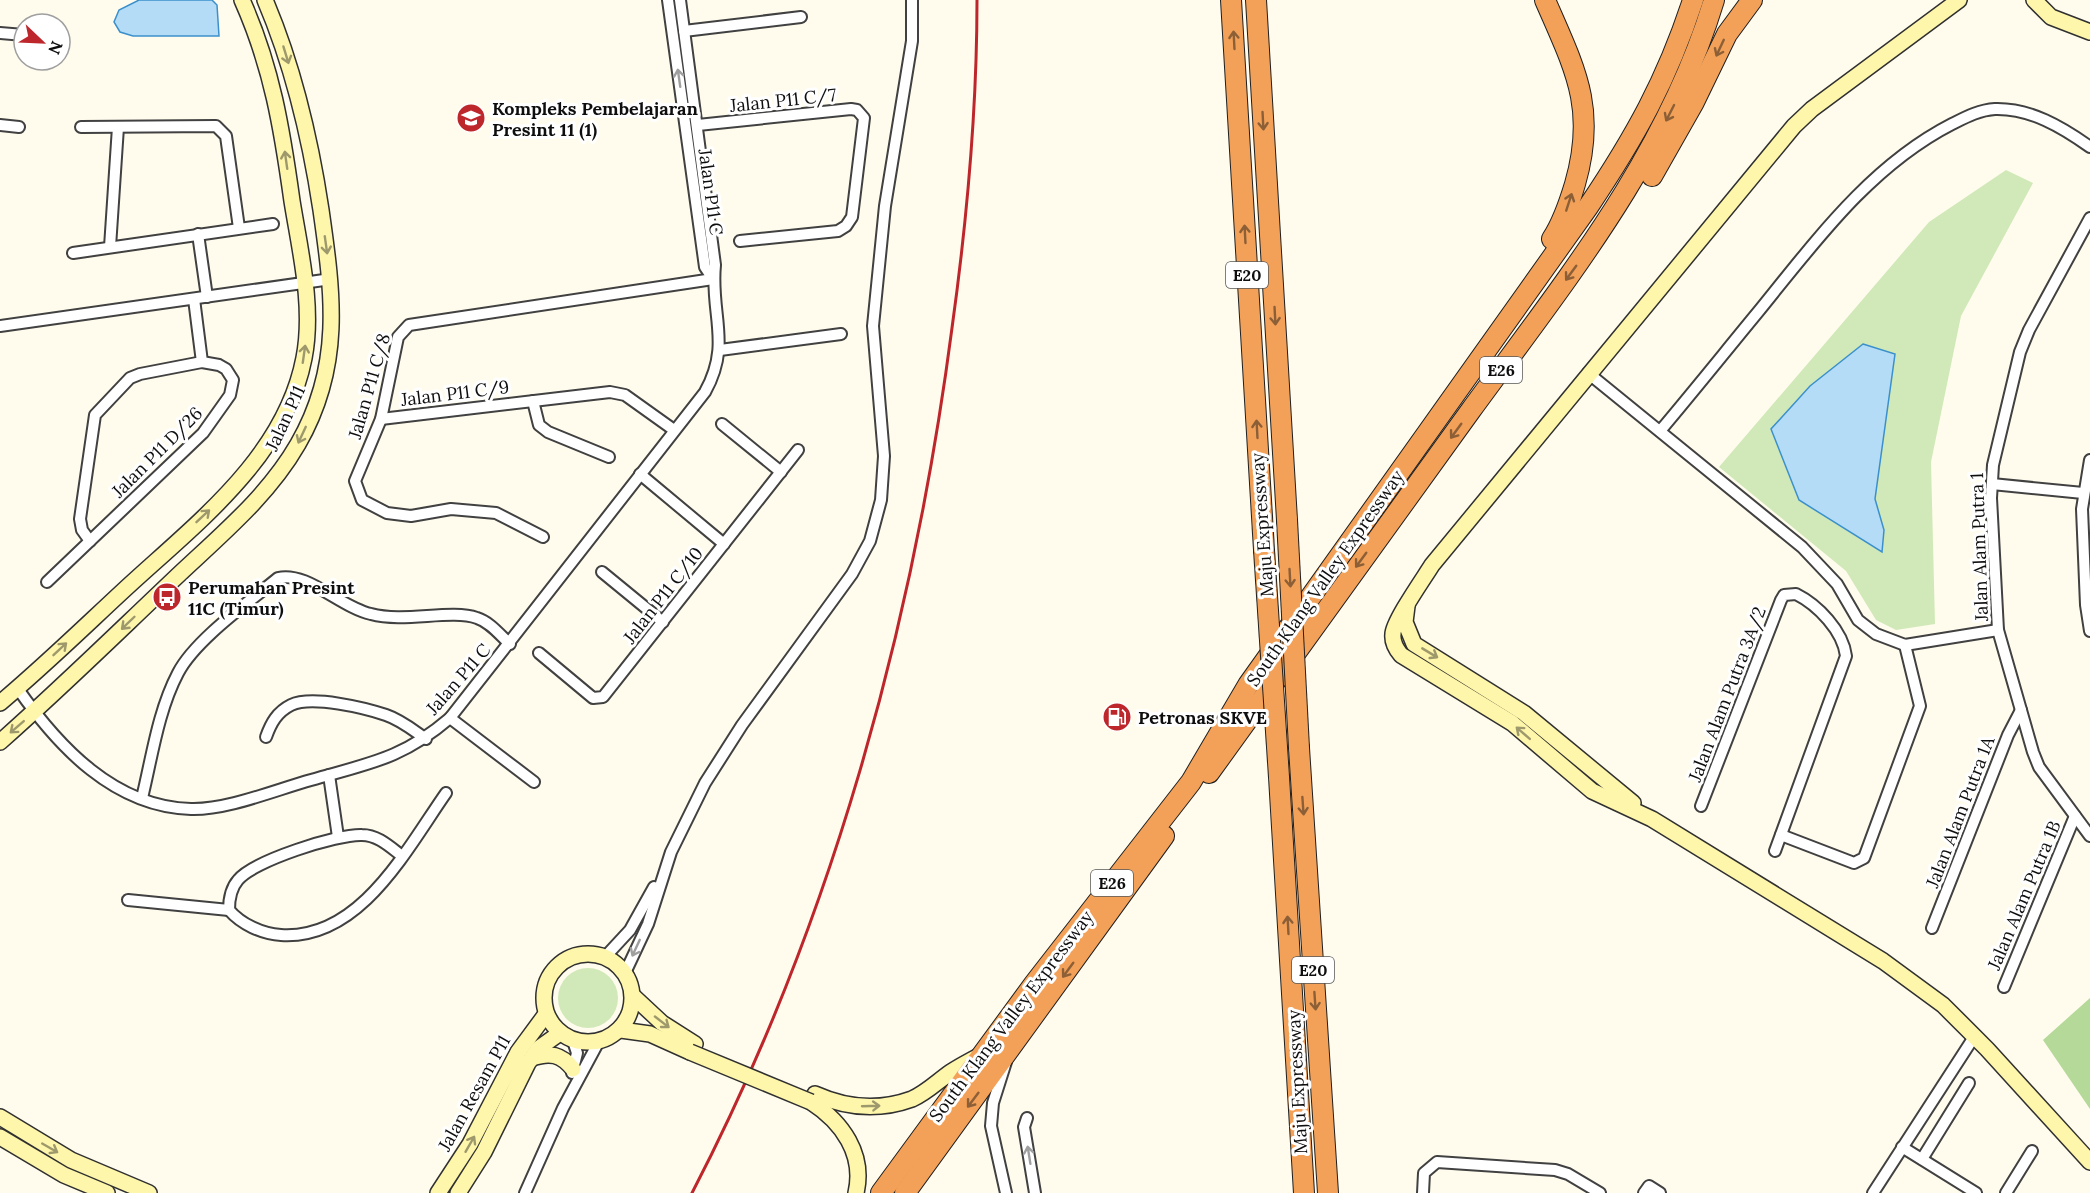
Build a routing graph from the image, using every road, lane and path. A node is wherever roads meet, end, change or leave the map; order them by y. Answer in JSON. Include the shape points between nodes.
{"nodes":[{"id":1,"x":242,"y":0,"type":"edge"},
{"id":2,"x":265,"y":0,"type":"edge"},
{"id":3,"x":668,"y":0,"type":"edge"},
{"id":4,"x":680,"y":0,"type":"edge"},
{"id":5,"x":912,"y":0,"type":"edge"},
{"id":6,"x":1231,"y":0,"type":"edge"},
{"id":7,"x":1256,"y":0,"type":"edge"},
{"id":8,"x":1545,"y":0,"type":"edge"},
{"id":9,"x":1693,"y":0,"type":"edge"},
{"id":10,"x":1714,"y":0,"type":"edge"},
{"id":11,"x":1752,"y":0,"type":"edge"},
{"id":12,"x":1959,"y":0,"type":"edge"},
{"id":13,"x":2034,"y":0,"type":"edge"},
{"id":14,"x":801,"y":17,"type":"dead end"},
{"id":15,"x":684,"y":31,"type":"junction"},
{"id":16,"x":2090,"y":32,"type":"edge"},
{"id":17,"x":0,"y":125,"type":"edge"},
{"id":18,"x":698,"y":125,"type":"junction"},
{"id":19,"x":19,"y":127,"type":"dead end"},
{"id":20,"x":81,"y":127,"type":"dead end"},
{"id":21,"x":118,"y":127,"type":"junction"},
{"id":22,"x":2090,"y":147,"type":"edge"},
{"id":23,"x":2090,"y":218,"type":"edge"},
{"id":24,"x":273,"y":224,"type":"dead end"},
{"id":25,"x":1606,"y":226,"type":"junction"},
{"id":26,"x":240,"y":228,"type":"junction"},
{"id":27,"x":198,"y":234,"type":"junction"},
{"id":28,"x":740,"y":242,"type":"dead end"},
{"id":29,"x":110,"y":247,"type":"junction"},
{"id":30,"x":73,"y":253,"type":"dead end"},
{"id":31,"x":330,"y":279,"type":"junction"},
{"id":32,"x":713,"y":279,"type":"junction"},
{"id":33,"x":304,"y":280,"type":"junction"},
{"id":34,"x":207,"y":297,"type":"junction"},
{"id":35,"x":194,"y":299,"type":"junction"},
{"id":36,"x":1516,"y":310,"type":"junction"},
{"id":37,"x":0,"y":326,"type":"edge"},
{"id":38,"x":841,"y":334,"type":"dead end"},
{"id":39,"x":720,"y":350,"type":"junction"},
{"id":40,"x":202,"y":362,"type":"junction"},
{"id":41,"x":1588,"y":373,"type":"junction"},
{"id":42,"x":533,"y":401,"type":"junction"},
{"id":43,"x":381,"y":419,"type":"junction"},
{"id":44,"x":722,"y":424,"type":"dead end"},
{"id":45,"x":674,"y":430,"type":"junction"},
{"id":46,"x":1660,"y":431,"type":"junction"},
{"id":47,"x":798,"y":450,"type":"dead end"},
{"id":48,"x":609,"y":457,"type":"dead end"},
{"id":49,"x":2090,"y":460,"type":"edge"},
{"id":50,"x":781,"y":472,"type":"junction"},
{"id":51,"x":640,"y":474,"type":"junction"},
{"id":52,"x":1992,"y":484,"type":"junction"},
{"id":53,"x":2083,"y":492,"type":"junction"},
{"id":54,"x":543,"y":537,"type":"dead end"},
{"id":55,"x":90,"y":541,"type":"junction"},
{"id":56,"x":724,"y":544,"type":"junction"},
{"id":57,"x":602,"y":572,"type":"dead end"},
{"id":58,"x":47,"y":582,"type":"dead end"},
{"id":59,"x":1407,"y":606,"type":"junction"},
{"id":60,"x":663,"y":622,"type":"junction"},
{"id":61,"x":1998,"y":630,"type":"junction"},
{"id":62,"x":2090,"y":631,"type":"edge"},
{"id":63,"x":510,"y":644,"type":"junction"},
{"id":64,"x":1905,"y":645,"type":"junction"},
{"id":65,"x":539,"y":653,"type":"dead end"},
{"id":66,"x":1473,"y":680,"type":"junction"},
{"id":67,"x":18,"y":688,"type":"junction"},
{"id":68,"x":1477,"y":701,"type":"junction"},
{"id":69,"x":0,"y":703,"type":"edge"},
{"id":70,"x":2021,"y":710,"type":"junction"},
{"id":71,"x":34,"y":712,"type":"junction"},
{"id":72,"x":450,"y":718,"type":"junction"},
{"id":73,"x":266,"y":737,"type":"dead end"},
{"id":74,"x":426,"y":739,"type":"junction"},
{"id":75,"x":0,"y":742,"type":"edge"},
{"id":76,"x":1550,"y":756,"type":"junction"},
{"id":77,"x":1593,"y":770,"type":"junction"},
{"id":78,"x":329,"y":775,"type":"junction"},
{"id":79,"x":534,"y":782,"type":"dead end"},
{"id":80,"x":446,"y":793,"type":"dead end"},
{"id":81,"x":1602,"y":795,"type":"junction"},
{"id":82,"x":142,"y":798,"type":"junction"},
{"id":83,"x":1701,"y":806,"type":"dead end"},
{"id":84,"x":2075,"y":816,"type":"junction"},
{"id":85,"x":1652,"y":819,"type":"junction"},
{"id":86,"x":1781,"y":835,"type":"junction"},
{"id":87,"x":2090,"y":836,"type":"edge"},
{"id":88,"x":338,"y":837,"type":"junction"},
{"id":89,"x":1775,"y":851,"type":"dead end"},
{"id":90,"x":402,"y":856,"type":"junction"},
{"id":91,"x":664,"y":868,"type":"junction"},
{"id":92,"x":128,"y":900,"type":"dead end"},
{"id":93,"x":229,"y":910,"type":"junction"},
{"id":94,"x":1932,"y":928,"type":"dead end"},
{"id":95,"x":605,"y":957,"type":"junction"},
{"id":96,"x":625,"y":973,"type":"junction"},
{"id":97,"x":2004,"y":987,"type":"dead end"},
{"id":98,"x":633,"y":996,"type":"junction"},
{"id":99,"x":546,"y":1014,"type":"junction"},
{"id":100,"x":621,"y":1030,"type":"junction"},
{"id":101,"x":566,"y":1037,"type":"junction"},
{"id":102,"x":1974,"y":1038,"type":"junction"},
{"id":103,"x":598,"y":1042,"type":"junction"},
{"id":104,"x":692,"y":1048,"type":"junction"},
{"id":105,"x":1007,"y":1053,"type":"junction"},
{"id":106,"x":980,"y":1056,"type":"junction"},
{"id":107,"x":532,"y":1058,"type":"junction"},
{"id":108,"x":573,"y":1069,"type":"junction"},
{"id":109,"x":1969,"y":1083,"type":"dead end"},
{"id":110,"x":813,"y":1097,"type":"junction"},
{"id":111,"x":563,"y":1108,"type":"junction"},
{"id":112,"x":0,"y":1117,"type":"edge"},
{"id":113,"x":1027,"y":1118,"type":"dead end"},
{"id":114,"x":0,"y":1137,"type":"edge"},
{"id":115,"x":1902,"y":1147,"type":"junction"},
{"id":116,"x":2032,"y":1151,"type":"dead end"},
{"id":117,"x":1922,"y":1159,"type":"junction"},
{"id":118,"x":2090,"y":1162,"type":"edge"},
{"id":119,"x":107,"y":1193,"type":"edge"},
{"id":120,"x":149,"y":1193,"type":"edge"},
{"id":121,"x":438,"y":1193,"type":"edge"},
{"id":122,"x":458,"y":1193,"type":"edge"},
{"id":123,"x":525,"y":1193,"type":"edge"},
{"id":124,"x":856,"y":1193,"type":"edge"},
{"id":125,"x":881,"y":1193,"type":"edge"},
{"id":126,"x":905,"y":1193,"type":"edge"},
{"id":127,"x":1006,"y":1193,"type":"edge"},
{"id":128,"x":1035,"y":1193,"type":"edge"},
{"id":129,"x":1304,"y":1193,"type":"edge"},
{"id":130,"x":1328,"y":1193,"type":"edge"},
{"id":131,"x":1423,"y":1193,"type":"edge"},
{"id":132,"x":1600,"y":1193,"type":"edge"},
{"id":133,"x":1644,"y":1193,"type":"edge"},
{"id":134,"x":1660,"y":1193,"type":"edge"},
{"id":135,"x":1873,"y":1193,"type":"edge"},
{"id":136,"x":1976,"y":1193,"type":"edge"},
{"id":137,"x":2007,"y":1193,"type":"edge"}],
"edges":[{"from":33,"to":1,"type":"main road","name":"Jalan P11","one_way":true,"via":[[281,118]]},
{"from":2,"to":31,"type":"main road","name":"Jalan P11","one_way":true,"via":[[306,122]]},
{"from":32,"to":3,"type":"street","name":"Jalan P11 C","one_way":true,"via":[[705,267]]},
{"from":4,"to":15,"type":"street","name":"Jalan P11 C"},
{"from":5,"to":91,"type":"street","via":[[912,41],[885,206],[873,326],[884,456],[881,500],[870,541],[852,574],[742,725],[705,783]]},
{"from":129,"to":6,"type":"highway","name":"Maju Expressway","number":"E20","one_way":true,"bridge":true},
{"from":7,"to":130,"type":"highway","name":"Maju Expressway","number":"E20","one_way":true,"bridge":true},
{"from":36,"to":8,"type":"highway","one_way":true,"via":[[1528,276],[1562,224],[1582,160],[1586,121],[1579,82]]},
{"from":9,"to":36,"type":"highway","name":"South Klang Valley Expressway","number":"E26","via":[[1669,68],[1640,127]]},
{"from":10,"to":25,"type":"highway","name":"South Klang Valley Expressway","number":"E26","one_way":true,"via":[[1701,45],[1673,109]]},
{"from":11,"to":25,"type":"highway","one_way":true,"via":[[1727,34],[1653,174],[1625,210]]},
{"from":12,"to":41,"type":"main road","via":[[1794,126]]},
{"from":13,"to":16,"type":"main road","via":[[2051,16]]},
{"from":14,"to":15,"type":"street"},
{"from":15,"to":18,"type":"street","name":"Jalan P11 C"},
{"from":17,"to":19,"type":"street"},
{"from":18,"to":28,"type":"street","name":"Jalan P11 C/7","via":[[851,109],[864,118],[852,217],[846,226],[838,231]]},
{"from":18,"to":32,"type":"street","name":"Jalan P11 C","via":[[715,265]]},
{"from":20,"to":21,"type":"street"},
{"from":21,"to":26,"type":"street","via":[[212,126],[222,130]]},
{"from":21,"to":29,"type":"street"},
{"from":22,"to":46,"type":"street","via":[[2042,118],[1994,109],[1973,114],[1930,136],[1866,185]]},
{"from":23,"to":52,"type":"street","name":"Jalan Alam Putra 1","via":[[2020,352],[1998,439]]},
{"from":24,"to":26,"type":"street"},
{"from":25,"to":105,"type":"highway","name":"South Klang Valley Expressway","number":"E26","one_way":true},
{"from":26,"to":27,"type":"street"},
{"from":27,"to":29,"type":"street"},
{"from":27,"to":34,"type":"street"},
{"from":29,"to":30,"type":"street"},
{"from":31,"to":33,"type":"street"},
{"from":31,"to":71,"type":"main road","name":"Jalan P11","one_way":true,"via":[[332,322],[325,374],[309,420],[284,466],[254,502]]},
{"from":32,"to":39,"type":"street","name":"Jalan P11 C"},
{"from":32,"to":43,"type":"street","name":"Jalan P11 C/8","via":[[409,325],[398,337]]},
{"from":33,"to":34,"type":"street"},
{"from":67,"to":33,"type":"main road","name":"Jalan P11","one_way":true,"via":[[226,494],[269,442],[291,398],[304,357]]},
{"from":34,"to":35,"type":"street"},
{"from":35,"to":37,"type":"street"},
{"from":35,"to":40,"type":"street"},
{"from":36,"to":106,"type":"highway","name":"South Klang Valley Expressway","number":"E26","via":[[1248,684],[1191,782]]},
{"from":38,"to":39,"type":"street"},
{"from":39,"to":45,"type":"street","name":"Jalan P11 C","via":[[708,386]]},
{"from":40,"to":55,"type":"street","name":"Jalan P11 D/26","via":[[130,378],[95,415],[80,519]]},
{"from":40,"to":55,"type":"street","name":"Jalan P11 D/26","via":[[226,369],[233,380],[230,395],[204,433]]},
{"from":41,"to":46,"type":"street"},
{"from":41,"to":59,"type":"main road","via":[[1432,565]]},
{"from":42,"to":43,"type":"street","name":"Jalan P11 C/9"},
{"from":42,"to":45,"type":"street","name":"Jalan P11 C/9","via":[[617,393]]},
{"from":42,"to":48,"type":"street","name":"Jalan P11 C/9","via":[[540,424],[548,432]]},
{"from":43,"to":54,"type":"street","name":"Jalan P11 C/8","via":[[355,482],[362,500],[400,516],[451,509],[496,513]]},
{"from":44,"to":50,"type":"street"},
{"from":45,"to":51,"type":"street","name":"Jalan P11 C"},
{"from":46,"to":64,"type":"street","via":[[1802,547],[1837,584],[1866,627]]},
{"from":47,"to":50,"type":"street","name":"Jalan P11 C/10"},
{"from":49,"to":53,"type":"street"},
{"from":50,"to":56,"type":"street","name":"Jalan P11 C/10"},
{"from":51,"to":56,"type":"street"},
{"from":51,"to":63,"type":"street","name":"Jalan P11 C"},
{"from":52,"to":53,"type":"street"},
{"from":52,"to":61,"type":"street","name":"Jalan Alam Putra 1"},
{"from":53,"to":62,"type":"street"},
{"from":55,"to":58,"type":"street","name":"Jalan P11 D/26"},
{"from":56,"to":60,"type":"street","name":"Jalan P11 C/10"},
{"from":57,"to":60,"type":"street"},
{"from":59,"to":66,"type":"main road","one_way":true,"via":[[1405,622],[1414,644]]},
{"from":59,"to":68,"type":"main road","via":[[1396,622],[1395,648]]},
{"from":60,"to":65,"type":"street","name":"Jalan P11 C/10","via":[[603,697],[593,698]]},
{"from":61,"to":64,"type":"street"},
{"from":61,"to":70,"type":"street","name":"Jalan Alam Putra 1"},
{"from":63,"to":72,"type":"street","name":"Jalan P11 C"},
{"from":63,"to":82,"type":"street","via":[[477,618],[462,615],[408,619],[369,614],[343,604],[300,578],[278,578],[191,654],[178,672],[167,697]]},
{"from":64,"to":86,"type":"street","via":[[1920,706],[1864,858],[1854,863]]},
{"from":66,"to":68,"type":"main road","via":[[1469,689]]},
{"from":66,"to":77,"type":"main road","via":[[1524,713]]},
{"from":67,"to":69,"type":"main road","name":"Jalan P11"},
{"from":67,"to":71,"type":"street","name":"Jalan P11 C"},
{"from":76,"to":68,"type":"main road","one_way":true,"via":[[1512,723]]},
{"from":70,"to":84,"type":"street","name":"Jalan Alam Putra 1","via":[[2039,767]]},
{"from":70,"to":94,"type":"street","name":"Jalan Alam Putra 1A"},
{"from":71,"to":75,"type":"main road","name":"Jalan P11","one_way":true},
{"from":71,"to":82,"type":"street","name":"Jalan P11 C","via":[[57,742],[105,781]]},
{"from":72,"to":74,"type":"street","name":"Jalan P11 C"},
{"from":72,"to":79,"type":"street"},
{"from":73,"to":74,"type":"street","via":[[272,721],[292,704],[321,701],[386,715]]},
{"from":74,"to":78,"type":"street","name":"Jalan P11 C","via":[[380,761]]},
{"from":76,"to":77,"type":"main road","via":[[1577,771]]},
{"from":76,"to":81,"type":"main road"},
{"from":77,"to":81,"type":"main road","via":[[1590,779]]},
{"from":77,"to":85,"type":"main road"},
{"from":78,"to":82,"type":"street","name":"Jalan P11 C","via":[[222,805],[191,809]]},
{"from":78,"to":88,"type":"street"},
{"from":80,"to":90,"type":"street"},
{"from":81,"to":85,"type":"main road"},
{"from":83,"to":86,"type":"street","name":"Jalan Alam Putra 3A/2","via":[[1781,600],[1785,595],[1796,594],[1817,608],[1842,642],[1846,656]]},
{"from":84,"to":87,"type":"street","name":"Jalan Alam Putra 1"},
{"from":84,"to":97,"type":"street","name":"Jalan Alam Putra 1B"},
{"from":85,"to":102,"type":"main road","via":[[1883,961],[1942,1005]]},
{"from":86,"to":89,"type":"street"},
{"from":88,"to":90,"type":"street","via":[[373,837]]},
{"from":88,"to":93,"type":"street","via":[[297,849],[249,870],[232,888]]},
{"from":90,"to":93,"type":"street","via":[[358,909],[309,934],[273,935],[245,924]]},
{"from":91,"to":95,"type":"street","via":[[630,930]]},
{"from":91,"to":96,"type":"street","one_way":true,"via":[[648,924]]},
{"from":92,"to":93,"type":"street"},
{"from":95,"to":96,"type":"main road"},
{"from":95,"to":99,"type":"main road","via":[[580,954],[558,966],[545,988]]},
{"from":96,"to":98,"type":"main road"},
{"from":98,"to":100,"type":"main road","via":[[630,1014]]},
{"from":98,"to":104,"type":"main road","one_way":true},
{"from":99,"to":101,"type":"main road"},
{"from":121,"to":99,"type":"main road","name":"Jalan Resam P11","one_way":true,"via":[[470,1144],[518,1052]]},
{"from":100,"to":103,"type":"main road"},
{"from":100,"to":104,"type":"main road","via":[[650,1034]]},
{"from":101,"to":103,"type":"main road"},
{"from":101,"to":107,"type":"main road","name":"Jalan Resam P11","via":[[539,1048]]},
{"from":101,"to":108,"type":"street","via":[[577,1053]]},
{"from":102,"to":115,"type":"street"},
{"from":102,"to":118,"type":"main road"},
{"from":103,"to":111,"type":"street"},
{"from":104,"to":110,"type":"main road"},
{"from":105,"to":126,"type":"highway","name":"South Klang Valley Expressway","number":"E26","one_way":true},
{"from":105,"to":127,"type":"street","via":[[991,1126]]},
{"from":110,"to":106,"type":"main road","one_way":true,"via":[[855,1106],[893,1104],[913,1099]]},
{"from":106,"to":125,"type":"highway","name":"South Klang Valley Expressway","number":"E26"},
{"from":107,"to":108,"type":"main road","via":[[554,1054]]},
{"from":107,"to":122,"type":"main road","name":"Jalan Resam P11","via":[[484,1152]]},
{"from":108,"to":111,"type":"street"},
{"from":109,"to":117,"type":"street"},
{"from":110,"to":124,"type":"main road","via":[[848,1137],[857,1165]]},
{"from":111,"to":123,"type":"street"},
{"from":112,"to":120,"type":"main road","one_way":true,"via":[[71,1160]]},
{"from":128,"to":113,"type":"street","one_way":true,"via":[[1024,1127]]},
{"from":114,"to":119,"type":"main road","via":[[64,1175]]},
{"from":115,"to":117,"type":"street"},
{"from":115,"to":135,"type":"street"},
{"from":116,"to":137,"type":"street"},
{"from":117,"to":136,"type":"street"},
{"from":131,"to":132,"type":"street","via":[[1424,1173],[1437,1162],[1555,1170]]},
{"from":133,"to":134,"type":"street","via":[[1649,1186]]}]}
